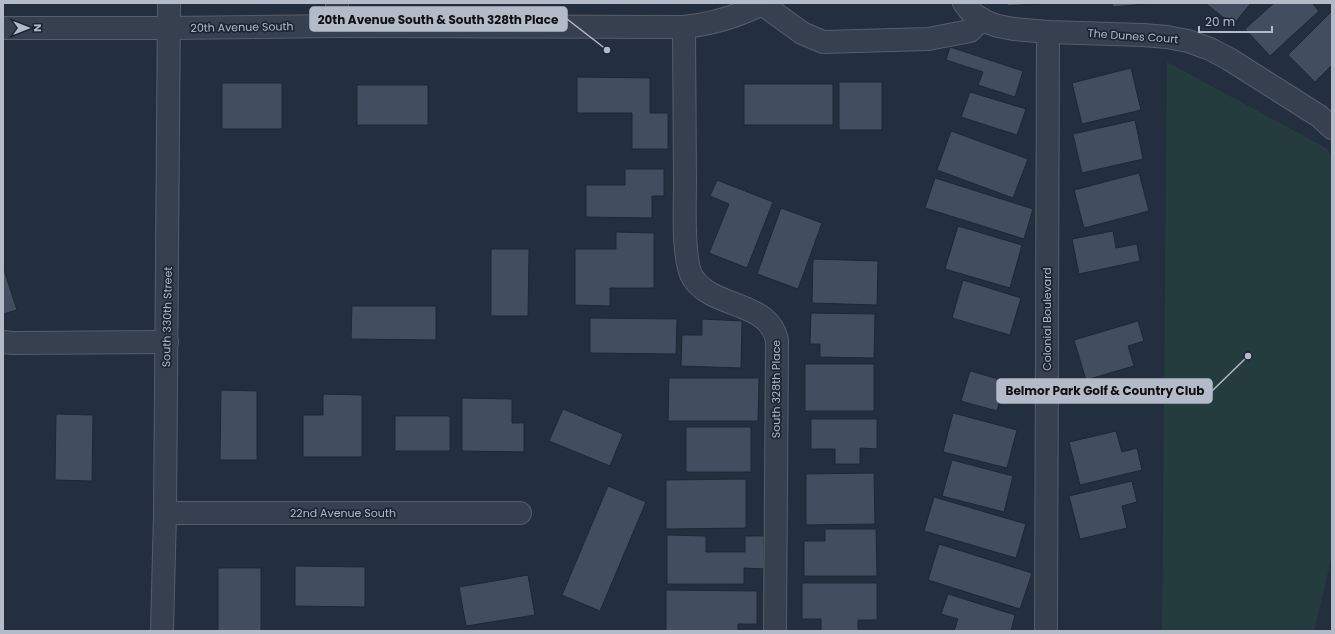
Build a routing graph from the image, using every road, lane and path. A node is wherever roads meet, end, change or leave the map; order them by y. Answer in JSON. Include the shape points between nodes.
{"nodes":[{"id":1,"x":169,"y":3,"type":"edge"},
{"id":2,"x":337,"y":3,"type":"edge"},
{"id":3,"x":964,"y":3,"type":"edge"},
{"id":4,"x":763,"y":4,"type":"edge"},
{"id":5,"x":982,"y":19,"type":"junction"},
{"id":6,"x":337,"y":26,"type":"junction"},
{"id":7,"x":684,"y":27,"type":"junction"},
{"id":8,"x":3,"y":28,"type":"edge"},
{"id":9,"x":169,"y":28,"type":"junction"},
{"id":10,"x":1048,"y":32,"type":"junction"},
{"id":11,"x":1332,"y":128,"type":"edge"},
{"id":12,"x":3,"y":342,"type":"edge"},
{"id":13,"x":167,"y":342,"type":"junction"},
{"id":14,"x":165,"y":513,"type":"junction"},
{"id":15,"x":520,"y":513,"type":"dead end"},
{"id":16,"x":162,"y":631,"type":"edge"},
{"id":17,"x":775,"y":631,"type":"edge"},
{"id":18,"x":1046,"y":631,"type":"edge"}],
"edges":[{"from":1,"to":9,"type":"street","name":"South 330th Street"},
{"from":2,"to":6,"type":"street"},
{"from":3,"to":5,"type":"street","name":"The Dunes Court","via":[[971,12]]},
{"from":4,"to":5,"type":"street","via":[[802,33],[823,42],[928,39],[970,31]]},
{"from":4,"to":7,"type":"street","name":"20th Avenue South","via":[[722,20]]},
{"from":5,"to":10,"type":"street","name":"The Dunes Court","via":[[1006,28]]},
{"from":6,"to":7,"type":"street","name":"20th Avenue South"},
{"from":6,"to":9,"type":"street","name":"20th Avenue South"},
{"from":7,"to":17,"type":"street","name":"South 328th Place","via":[[689,270],[706,292],[765,319],[773,328],[777,340]]},
{"from":8,"to":9,"type":"street","name":"20th Avenue South"},
{"from":9,"to":13,"type":"street","name":"South 330th Street"},
{"from":10,"to":11,"type":"street","name":"The Dunes Court","via":[[1143,35],[1188,41],[1229,59],[1319,116]]},
{"from":10,"to":18,"type":"street","name":"Colonial Boulevard"},
{"from":12,"to":13,"type":"street"},
{"from":13,"to":14,"type":"street","name":"South 330th Street"},
{"from":14,"to":15,"type":"street","name":"22nd Avenue South"},
{"from":14,"to":16,"type":"street","name":"South 330th Street"}]}
